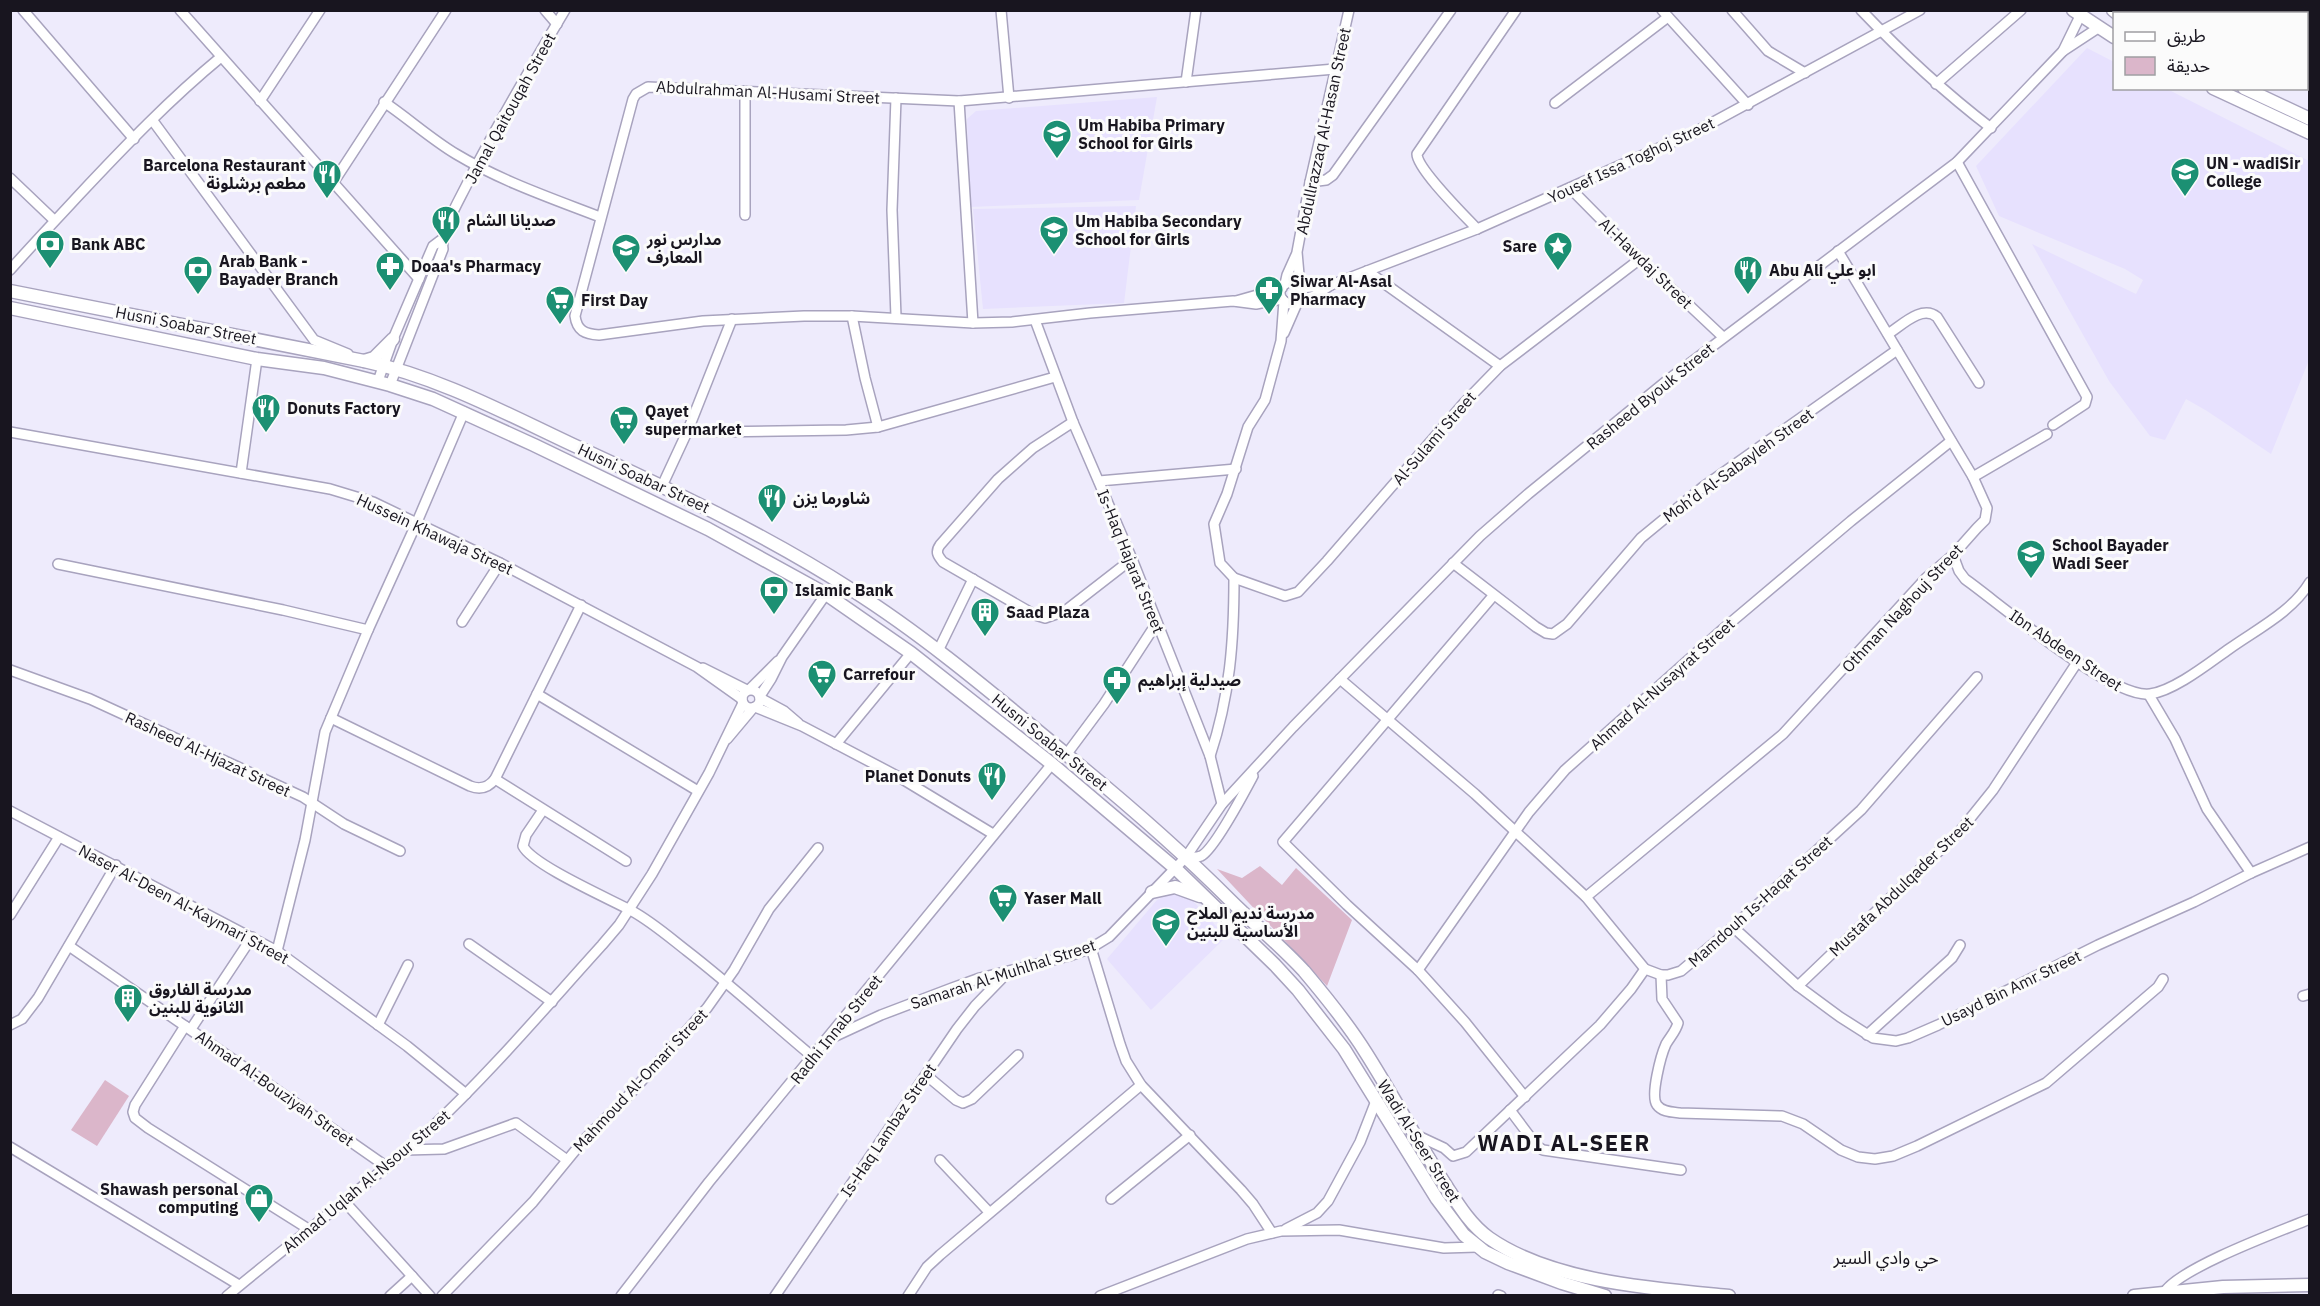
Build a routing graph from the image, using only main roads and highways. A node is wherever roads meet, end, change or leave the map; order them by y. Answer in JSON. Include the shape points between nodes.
{"nodes":[{"id":1,"x":2076,"y":13,"type":"edge"},
{"id":2,"x":2113,"y":36,"type":"edge"},
{"id":3,"x":2217,"y":90,"type":"edge"},
{"id":4,"x":2248,"y":90,"type":"edge"},
{"id":5,"x":2310,"y":119,"type":"edge"},
{"id":6,"x":2310,"y":133,"type":"edge"},
{"id":7,"x":10,"y":291,"type":"edge"},
{"id":8,"x":10,"y":308,"type":"edge"},
{"id":9,"x":393,"y":339,"type":"road end"},
{"id":10,"x":364,"y":361,"type":"junction"},
{"id":11,"x":975,"y":681,"type":"junction"},
{"id":12,"x":965,"y":694,"type":"junction"},
{"id":13,"x":1186,"y":857,"type":"joint"},
{"id":14,"x":1176,"y":869,"type":"joint"},
{"id":15,"x":1152,"y":892,"type":"road end"},
{"id":16,"x":1209,"y":901,"type":"junction"},
{"id":17,"x":1486,"y":1236,"type":"junction"},
{"id":18,"x":1477,"y":1247,"type":"junction"},
{"id":19,"x":2310,"y":1285,"type":"edge"},
{"id":20,"x":2164,"y":1294,"type":"edge"},
{"id":21,"x":1605,"y":1296,"type":"edge"},
{"id":22,"x":1729,"y":1296,"type":"edge"},
{"id":23,"x":2134,"y":1296,"type":"edge"}],
"edges":[{"from":1,"to":2,"type":"main road"},
{"from":3,"to":6,"type":"main road"},
{"from":4,"to":5,"type":"main road"},
{"from":7,"to":10,"type":"main road","name":"Husni Soabar Street"},
{"from":8,"to":12,"type":"main road","name":"Husni Soabar Street","via":[[257,359],[324,368],[384,383],[464,412],[708,529],[826,594]]},
{"from":9,"to":10,"type":"main road","via":[[374,358]]},
{"from":10,"to":11,"type":"main road","name":"Husni Soabar Street","via":[[396,369],[489,405],[755,533],[852,590]]},
{"from":11,"to":12,"type":"main road"},
{"from":11,"to":13,"type":"main road","name":"Husni Soabar Street"},
{"from":12,"to":14,"type":"main road","name":"Husni Soabar Street"},
{"from":13,"to":17,"type":"main road","name":"Wadi Al-Seer Street","via":[[1276,942],[1324,994],[1366,1052],[1459,1205]]},
{"from":14,"to":16,"type":"main road","name":"Wadi Al-Seer Street"},
{"from":15,"to":16,"type":"main road","via":[[1175,887]]},
{"from":16,"to":18,"type":"main road","name":"Wadi Al-Seer Street","via":[[1298,990],[1344,1049],[1437,1200]]},
{"from":17,"to":18,"type":"main road"},
{"from":17,"to":22,"type":"main road","name":"Wadi Al-Seer Street","via":[[1529,1258],[1593,1279]]},
{"from":18,"to":21,"type":"main road","name":"Wadi Al-Seer Street","via":[[1508,1263]]},
{"from":19,"to":20,"type":"main road","via":[[2223,1287]]},
{"from":20,"to":23,"type":"main road"}]}
